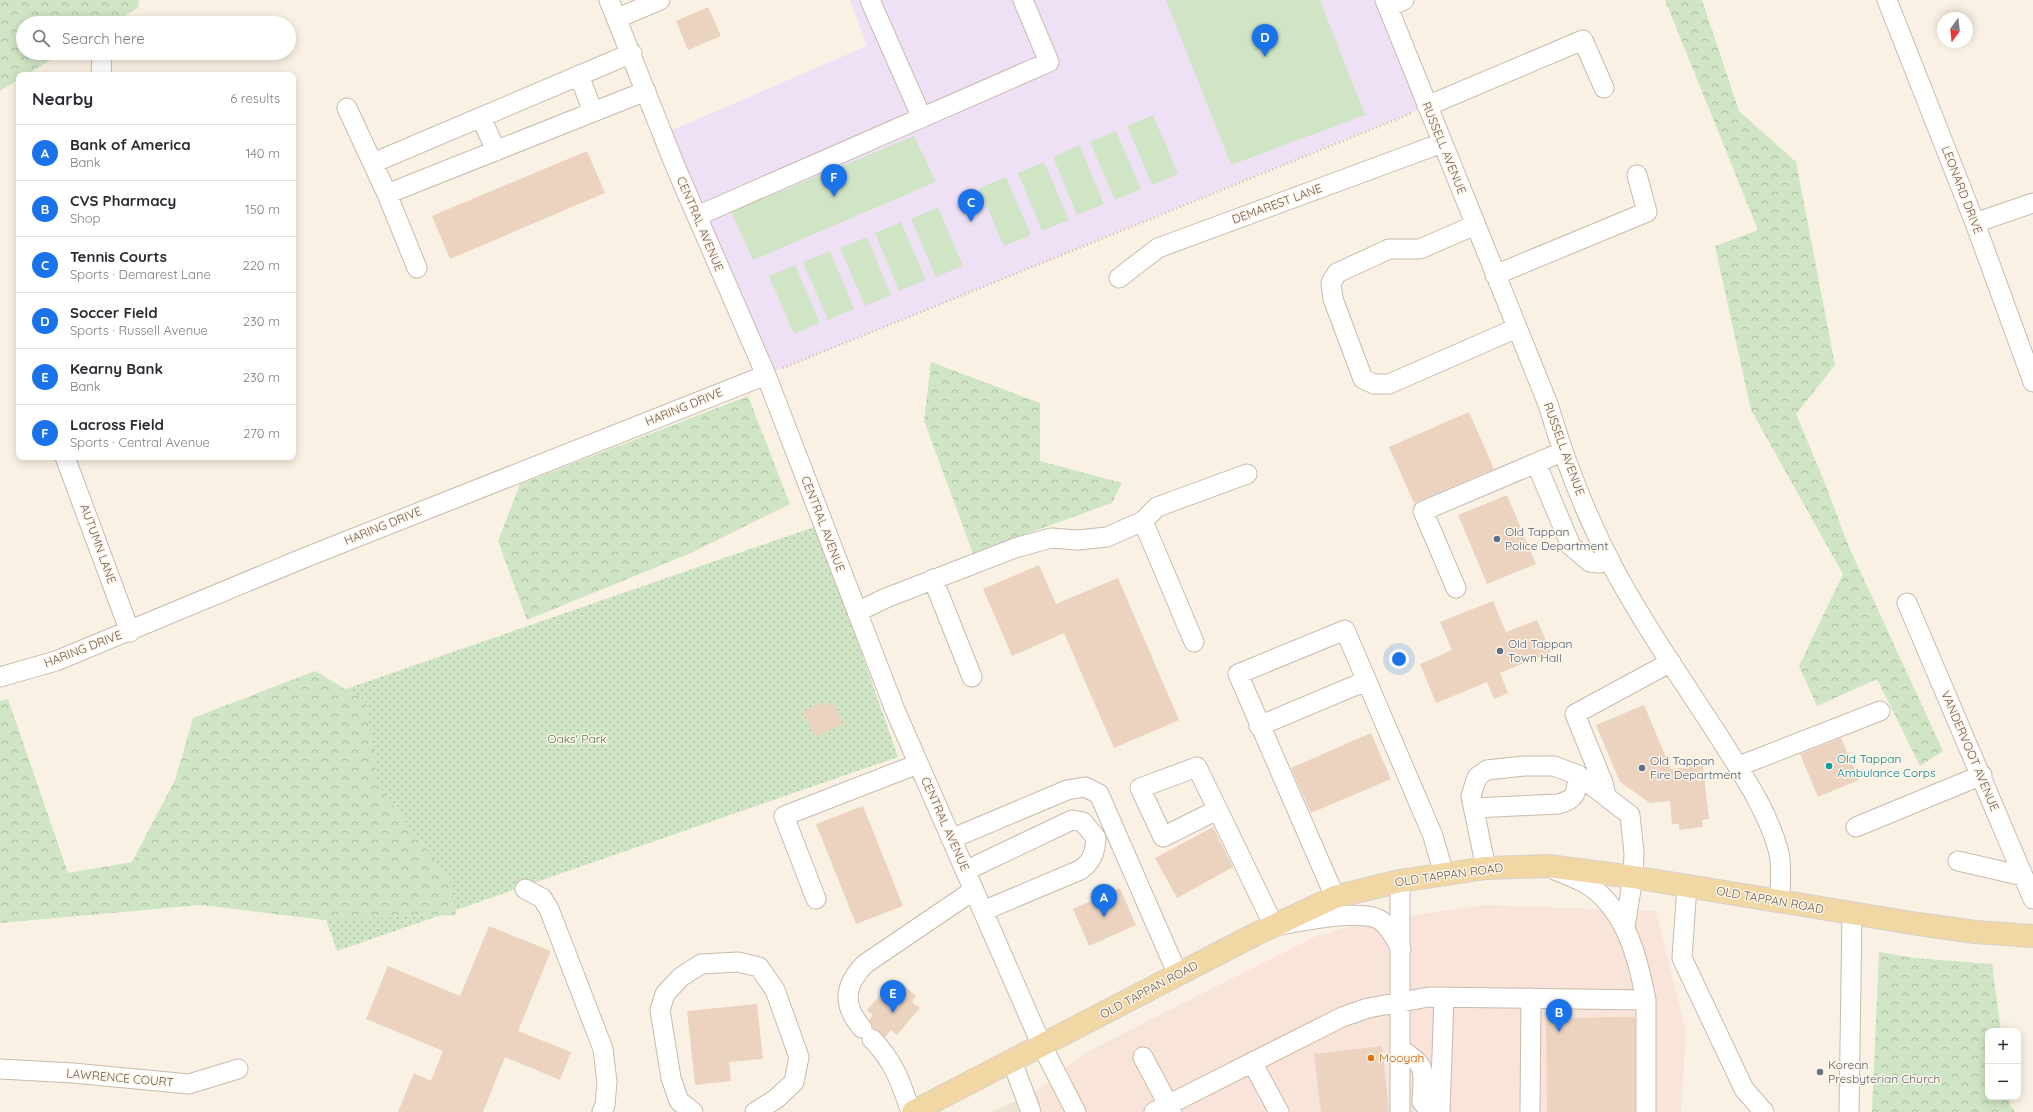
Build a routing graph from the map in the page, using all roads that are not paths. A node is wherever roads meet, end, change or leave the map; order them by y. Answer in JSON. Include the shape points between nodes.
{"nodes":[{"id":1,"x":609,"y":0,"type":"edge"},
{"id":2,"x":660,"y":0,"type":"edge"},
{"id":3,"x":870,"y":0,"type":"edge"},
{"id":4,"x":1023,"y":0,"type":"edge"},
{"id":5,"x":1887,"y":0,"type":"edge"},
{"id":6,"x":1392,"y":2,"type":"edge"},
{"id":7,"x":618,"y":18,"type":"junction"},
{"id":8,"x":632,"y":53,"type":"junction"},
{"id":9,"x":102,"y":60,"type":"edge"},
{"id":10,"x":101,"y":72,"type":"edge"},
{"id":11,"x":579,"y":75,"type":"junction"},
{"id":12,"x":1604,"y":88,"type":"dead end"},
{"id":13,"x":646,"y":91,"type":"junction"},
{"id":14,"x":1427,"y":106,"type":"junction"},
{"id":15,"x":347,"y":108,"type":"dead end"},
{"id":16,"x":593,"y":112,"type":"junction"},
{"id":17,"x":481,"y":117,"type":"junction"},
{"id":18,"x":922,"y":118,"type":"junction"},
{"id":19,"x":1442,"y":143,"type":"junction"},
{"id":20,"x":496,"y":151,"type":"junction"},
{"id":21,"x":373,"y":164,"type":"junction"},
{"id":22,"x":1637,"y":175,"type":"dead end"},
{"id":23,"x":387,"y":194,"type":"junction"},
{"id":24,"x":2033,"y":203,"type":"edge"},
{"id":25,"x":697,"y":216,"type":"junction"},
{"id":26,"x":1975,"y":223,"type":"junction"},
{"id":27,"x":1475,"y":225,"type":"junction"},
{"id":28,"x":417,"y":268,"type":"dead end"},
{"id":29,"x":1494,"y":275,"type":"junction"},
{"id":30,"x":1119,"y":278,"type":"dead end"},
{"id":31,"x":1517,"y":328,"type":"junction"},
{"id":32,"x":766,"y":375,"type":"junction"},
{"id":33,"x":2033,"y":382,"type":"edge"},
{"id":34,"x":1562,"y":452,"type":"junction"},
{"id":35,"x":66,"y":460,"type":"edge"},
{"id":36,"x":1536,"y":463,"type":"junction"},
{"id":37,"x":1247,"y":474,"type":"dead end"},
{"id":38,"x":1144,"y":521,"type":"junction"},
{"id":39,"x":1610,"y":560,"type":"junction"},
{"id":40,"x":933,"y":579,"type":"junction"},
{"id":41,"x":1456,"y":588,"type":"dead end"},
{"id":42,"x":1907,"y":603,"type":"dead end"},
{"id":43,"x":857,"y":612,"type":"junction"},
{"id":44,"x":130,"y":632,"type":"junction"},
{"id":45,"x":1194,"y":642,"type":"dead end"},
{"id":46,"x":1671,"y":662,"type":"junction"},
{"id":47,"x":0,"y":677,"type":"edge"},
{"id":48,"x":972,"y":677,"type":"dead end"},
{"id":49,"x":1366,"y":681,"type":"junction"},
{"id":50,"x":1880,"y":711,"type":"dead end"},
{"id":51,"x":1259,"y":726,"type":"junction"},
{"id":52,"x":918,"y":764,"type":"junction"},
{"id":53,"x":1739,"y":766,"type":"junction"},
{"id":54,"x":1578,"y":775,"type":"junction"},
{"id":55,"x":1982,"y":775,"type":"junction"},
{"id":56,"x":1606,"y":796,"type":"junction"},
{"id":57,"x":1474,"y":808,"type":"junction"},
{"id":58,"x":1217,"y":810,"type":"dead end"},
{"id":59,"x":1856,"y":827,"type":"dead end"},
{"id":60,"x":952,"y":839,"type":"junction"},
{"id":61,"x":1958,"y":861,"type":"dead end"},
{"id":62,"x":1548,"y":866,"type":"junction"},
{"id":63,"x":1486,"y":868,"type":"junction"},
{"id":64,"x":966,"y":871,"type":"junction"},
{"id":65,"x":1444,"y":874,"type":"junction"},
{"id":66,"x":2023,"y":876,"type":"junction"},
{"id":67,"x":1633,"y":877,"type":"junction"},
{"id":68,"x":1400,"y":881,"type":"junction"},
{"id":69,"x":1687,"y":886,"type":"junction"},
{"id":70,"x":525,"y":889,"type":"dead end"},
{"id":71,"x":974,"y":890,"type":"junction"},
{"id":72,"x":1335,"y":897,"type":"junction"},
{"id":73,"x":2033,"y":899,"type":"edge"},
{"id":74,"x":816,"y":900,"type":"dead end"},
{"id":75,"x":1780,"y":901,"type":"junction"},
{"id":76,"x":983,"y":911,"type":"junction"},
{"id":77,"x":1852,"y":914,"type":"junction"},
{"id":78,"x":1274,"y":926,"type":"junction"},
{"id":79,"x":1625,"y":927,"type":"junction"},
{"id":80,"x":2033,"y":936,"type":"edge"},
{"id":81,"x":1401,"y":949,"type":"junction"},
{"id":82,"x":1178,"y":975,"type":"junction"},
{"id":83,"x":1444,"y":997,"type":"junction"},
{"id":84,"x":1532,"y":998,"type":"junction"},
{"id":85,"x":1646,"y":1000,"type":"junction"},
{"id":86,"x":1401,"y":1001,"type":"junction"},
{"id":87,"x":1042,"y":1046,"type":"junction"},
{"id":88,"x":1400,"y":1049,"type":"junction"},
{"id":89,"x":1143,"y":1057,"type":"dead end"},
{"id":90,"x":1012,"y":1061,"type":"junction"},
{"id":91,"x":1252,"y":1062,"type":"junction"},
{"id":92,"x":0,"y":1069,"type":"edge"},
{"id":93,"x":238,"y":1069,"type":"dead end"},
{"id":94,"x":1165,"y":1110,"type":"edge"},
{"id":95,"x":602,"y":1112,"type":"edge"},
{"id":96,"x":693,"y":1112,"type":"edge"},
{"id":97,"x":755,"y":1112,"type":"edge"},
{"id":98,"x":912,"y":1112,"type":"edge"},
{"id":99,"x":1031,"y":1112,"type":"edge"},
{"id":100,"x":1076,"y":1112,"type":"edge"},
{"id":101,"x":1279,"y":1112,"type":"edge"},
{"id":102,"x":1400,"y":1112,"type":"edge"},
{"id":103,"x":1432,"y":1112,"type":"edge"},
{"id":104,"x":1440,"y":1112,"type":"edge"},
{"id":105,"x":1530,"y":1112,"type":"edge"},
{"id":106,"x":1646,"y":1112,"type":"edge"},
{"id":107,"x":1764,"y":1112,"type":"edge"},
{"id":108,"x":1849,"y":1112,"type":"edge"}],
"edges":[{"from":1,"to":7,"type":"street","name":"CENTRAL AVENUE"},
{"from":2,"to":7,"type":"street"},
{"from":3,"to":18,"type":"street"},
{"from":4,"to":18,"type":"street","via":[[1050,62]]},
{"from":5,"to":26,"type":"street","name":"LEONARD DRIVE"},
{"from":6,"to":14,"type":"street","name":"RUSSELL AVENUE"},
{"from":7,"to":8,"type":"street","name":"CENTRAL AVENUE"},
{"from":8,"to":11,"type":"street"},
{"from":8,"to":13,"type":"street","name":"CENTRAL AVENUE"},
{"from":9,"to":10,"type":"street"},
{"from":11,"to":16,"type":"street"},
{"from":11,"to":17,"type":"street"},
{"from":12,"to":14,"type":"street","via":[[1583,40]]},
{"from":13,"to":16,"type":"street"},
{"from":13,"to":25,"type":"street","name":"CENTRAL AVENUE"},
{"from":14,"to":19,"type":"street","name":"RUSSELL AVENUE"},
{"from":15,"to":21,"type":"street"},
{"from":16,"to":20,"type":"street"},
{"from":17,"to":20,"type":"street"},
{"from":17,"to":21,"type":"street"},
{"from":18,"to":25,"type":"street"},
{"from":19,"to":27,"type":"street","name":"RUSSELL AVENUE"},
{"from":19,"to":30,"type":"street","name":"DEMAREST LANE","via":[[1158,248]]},
{"from":20,"to":23,"type":"street"},
{"from":21,"to":23,"type":"street"},
{"from":22,"to":29,"type":"street","via":[[1647,212]]},
{"from":23,"to":28,"type":"street"},
{"from":24,"to":26,"type":"street"},
{"from":25,"to":32,"type":"street","name":"CENTRAL AVENUE"},
{"from":26,"to":33,"type":"street","name":"LEONARD DRIVE"},
{"from":27,"to":29,"type":"street","name":"RUSSELL AVENUE"},
{"from":27,"to":31,"type":"street","via":[[1420,249],[1389,249],[1337,273],[1331,283],[1333,299],[1363,379],[1374,384],[1389,384]]},
{"from":29,"to":31,"type":"street","name":"RUSSELL AVENUE"},
{"from":31,"to":34,"type":"street","name":"RUSSELL AVENUE","via":[[1548,404]]},
{"from":32,"to":43,"type":"street","name":"CENTRAL AVENUE"},
{"from":32,"to":44,"type":"street","name":"HARING DRIVE","via":[[304,558]]},
{"from":34,"to":36,"type":"street"},
{"from":34,"to":39,"type":"street","name":"RUSSELL AVENUE"},
{"from":35,"to":44,"type":"street","name":"AUTUMN LANE"},
{"from":36,"to":39,"type":"street","via":[[1571,546],[1590,562]]},
{"from":36,"to":41,"type":"street","via":[[1423,511]]},
{"from":37,"to":38,"type":"street","via":[[1157,508]]},
{"from":38,"to":40,"type":"street","via":[[1107,536],[1078,540],[1051,538],[1014,548]]},
{"from":38,"to":45,"type":"street"},
{"from":39,"to":46,"type":"street","name":"RUSSELL AVENUE"},
{"from":40,"to":43,"type":"street"},
{"from":40,"to":48,"type":"street"},
{"from":42,"to":55,"type":"street","name":"VANDERVOOT AVENUE"},
{"from":43,"to":52,"type":"street","name":"CENTRAL AVENUE"},
{"from":44,"to":47,"type":"street","name":"HARING DRIVE","via":[[56,661]]},
{"from":46,"to":53,"type":"street","name":"RUSSELL AVENUE"},
{"from":46,"to":56,"type":"street","via":[[1575,714]]},
{"from":49,"to":51,"type":"street"},
{"from":49,"to":51,"type":"street","via":[[1345,630],[1238,674]]},
{"from":49,"to":65,"type":"street","via":[[1433,836]]},
{"from":50,"to":53,"type":"street"},
{"from":51,"to":72,"type":"street"},
{"from":52,"to":60,"type":"street","name":"CENTRAL AVENUE"},
{"from":52,"to":74,"type":"street","via":[[784,816]]},
{"from":53,"to":75,"type":"street","name":"RUSSELL AVENUE","via":[[1766,819],[1779,854]]},
{"from":54,"to":56,"type":"street"},
{"from":54,"to":57,"type":"street","via":[[1575,794],[1568,801],[1558,804]]},
{"from":54,"to":57,"type":"street","via":[[1554,766],[1487,770],[1477,777],[1471,796]]},
{"from":55,"to":59,"type":"street"},
{"from":55,"to":66,"type":"street","name":"VANDERVOOT AVENUE"},
{"from":56,"to":67,"type":"street","via":[[1630,815],[1634,853]]},
{"from":57,"to":63,"type":"street"},
{"from":58,"to":78,"type":"street"},
{"from":60,"to":64,"type":"street","name":"CENTRAL AVENUE"},
{"from":60,"to":82,"type":"street","via":[[1066,790],[1085,787],[1099,794]]},
{"from":61,"to":66,"type":"street"},
{"from":62,"to":63,"type":"main road","name":"OLD TAPPAN ROAD"},
{"from":62,"to":67,"type":"main road","name":"OLD TAPPAN ROAD"},
{"from":62,"to":79,"type":"street","via":[[1590,886],[1608,901]]},
{"from":63,"to":65,"type":"main road","name":"OLD TAPPAN ROAD"},
{"from":64,"to":71,"type":"street","name":"CENTRAL AVENUE"},
{"from":64,"to":76,"type":"street","via":[[1072,820],[1083,822],[1096,838],[1095,851],[1089,864],[1080,870]]},
{"from":65,"to":68,"type":"main road","name":"OLD TAPPAN ROAD"},
{"from":66,"to":73,"type":"street","name":"VANDERVOOT AVENUE"},
{"from":67,"to":69,"type":"main road","name":"OLD TAPPAN ROAD"},
{"from":67,"to":79,"type":"street"},
{"from":68,"to":72,"type":"main road","name":"OLD TAPPAN ROAD"},
{"from":68,"to":81,"type":"street"},
{"from":69,"to":75,"type":"main road","name":"OLD TAPPAN ROAD"},
{"from":69,"to":107,"type":"street","via":[[1682,958],[1744,1089]]},
{"from":70,"to":95,"type":"street","via":[[542,898],[549,909],[603,1049],[607,1082]]},
{"from":71,"to":76,"type":"street","name":"CENTRAL AVENUE"},
{"from":71,"to":98,"type":"street","via":[[865,964],[857,971],[850,984],[848,1003],[851,1012],[887,1055]]},
{"from":72,"to":78,"type":"main road","name":"OLD TAPPAN ROAD"},
{"from":75,"to":77,"type":"main road","name":"OLD TAPPAN ROAD"},
{"from":76,"to":87,"type":"street","name":"CENTRAL AVENUE"},
{"from":77,"to":80,"type":"main road","name":"OLD TAPPAN ROAD","via":[[1975,932]]},
{"from":77,"to":108,"type":"street"},
{"from":78,"to":81,"type":"street","via":[[1365,915],[1379,920],[1390,930]]},
{"from":78,"to":82,"type":"main road","name":"OLD TAPPAN ROAD"},
{"from":79,"to":85,"type":"street"},
{"from":81,"to":86,"type":"street"},
{"from":82,"to":87,"type":"main road","name":"OLD TAPPAN ROAD"},
{"from":83,"to":84,"type":"street"},
{"from":83,"to":86,"type":"street"},
{"from":83,"to":104,"type":"street"},
{"from":84,"to":85,"type":"street"},
{"from":84,"to":105,"type":"street"},
{"from":85,"to":106,"type":"street"},
{"from":86,"to":88,"type":"street"},
{"from":86,"to":91,"type":"street","via":[[1342,1017]]},
{"from":87,"to":90,"type":"main road","name":"OLD TAPPAN ROAD"},
{"from":87,"to":100,"type":"street","name":"CENTRAL AVENUE"},
{"from":88,"to":102,"type":"street"},
{"from":88,"to":103,"type":"street","via":[[1417,1060],[1422,1067],[1422,1102]]},
{"from":89,"to":94,"type":"street"},
{"from":90,"to":98,"type":"main road","name":"OLD TAPPAN ROAD"},
{"from":90,"to":99,"type":"street"},
{"from":91,"to":94,"type":"street"},
{"from":91,"to":101,"type":"street"},
{"from":92,"to":93,"type":"street","name":"LAWRENCE COURT","via":[[189,1084]]},
{"from":96,"to":97,"type":"street","via":[[679,1101],[671,1078],[660,1010],[665,994],[680,977],[701,964],[738,962],[759,967],[775,990],[799,1058],[794,1082],[776,1099]]}]}
